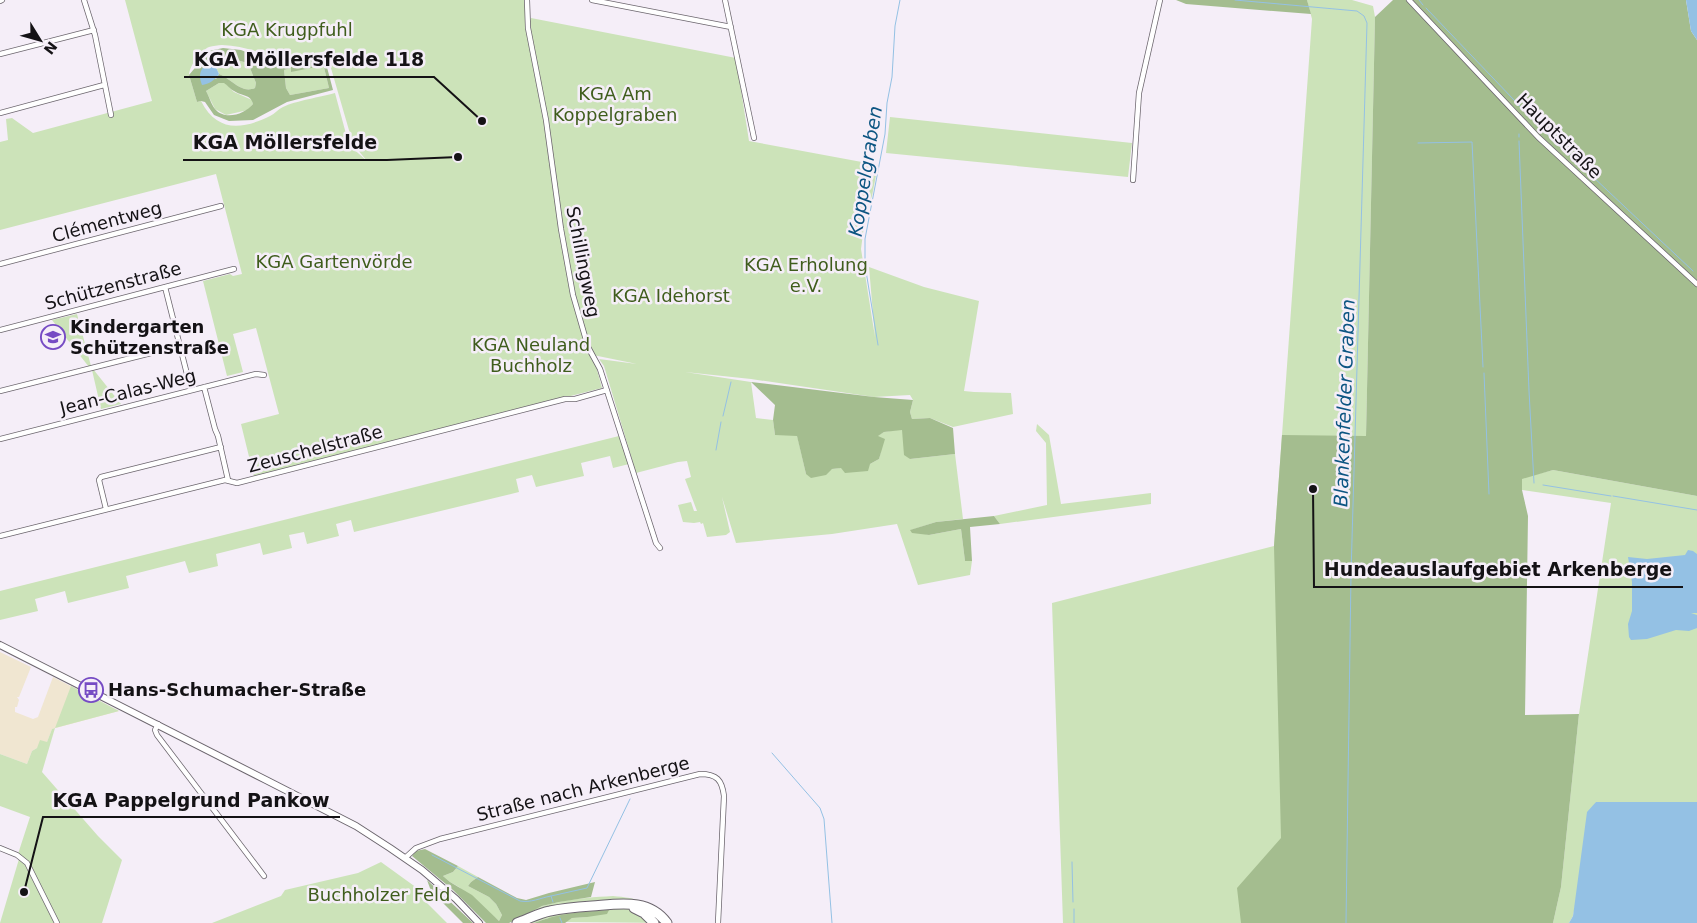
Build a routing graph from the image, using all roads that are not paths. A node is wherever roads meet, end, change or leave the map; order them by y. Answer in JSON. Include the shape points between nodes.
{"nodes":[{"id":1,"x":84,"y":0,"type":"edge"},
{"id":2,"x":528,"y":0,"type":"edge"},
{"id":3,"x":592,"y":0,"type":"edge"},
{"id":4,"x":725,"y":0,"type":"edge"},
{"id":5,"x":1160,"y":0,"type":"edge"},
{"id":6,"x":1409,"y":0,"type":"edge"},
{"id":7,"x":731,"y":27,"type":"junction"},
{"id":8,"x":94,"y":30,"type":"junction"},
{"id":9,"x":0,"y":54,"type":"edge"},
{"id":10,"x":104,"y":85,"type":"junction"},
{"id":11,"x":0,"y":113,"type":"edge"},
{"id":12,"x":111,"y":115,"type":"dead end"},
{"id":13,"x":754,"y":138,"type":"dead end"},
{"id":14,"x":1133,"y":180,"type":"dead end"},
{"id":15,"x":221,"y":206,"type":"dead end"},
{"id":16,"x":0,"y":264,"type":"edge"},
{"id":17,"x":234,"y":270,"type":"dead end"},
{"id":18,"x":1697,"y":284,"type":"edge"},
{"id":19,"x":165,"y":287,"type":"junction"},
{"id":20,"x":0,"y":330,"type":"edge"},
{"id":21,"x":179,"y":346,"type":"junction"},
{"id":22,"x":264,"y":375,"type":"dead end"},
{"id":23,"x":204,"y":387,"type":"junction"},
{"id":24,"x":191,"y":390,"type":"junction"},
{"id":25,"x":607,"y":390,"type":"junction"},
{"id":26,"x":0,"y":391,"type":"edge"},
{"id":27,"x":0,"y":439,"type":"edge"},
{"id":28,"x":221,"y":447,"type":"junction"},
{"id":29,"x":228,"y":480,"type":"junction"},
{"id":30,"x":106,"y":509,"type":"junction"},
{"id":31,"x":0,"y":536,"type":"edge"},
{"id":32,"x":660,"y":548,"type":"dead end"},
{"id":33,"x":0,"y":642,"type":"edge"},
{"id":34,"x":158,"y":724,"type":"junction"},
{"id":35,"x":0,"y":848,"type":"edge"},
{"id":36,"x":405,"y":858,"type":"junction"},
{"id":37,"x":264,"y":876,"type":"dead end"},
{"id":38,"x":617,"y":904,"type":"junction"},
{"id":39,"x":531,"y":918,"type":"junction"},
{"id":40,"x":57,"y":923,"type":"edge"},
{"id":41,"x":479,"y":923,"type":"edge"},
{"id":42,"x":517,"y":923,"type":"edge"},
{"id":43,"x":522,"y":923,"type":"edge"},
{"id":44,"x":654,"y":923,"type":"edge"},
{"id":45,"x":667,"y":923,"type":"edge"},
{"id":46,"x":718,"y":923,"type":"edge"}],
"edges":[{"from":1,"to":8,"type":"street"},
{"from":2,"to":25,"type":"street","name":"Schillingweg","via":[[528,28],[573,295],[588,347]]},
{"from":3,"to":7,"type":"street"},
{"from":4,"to":7,"type":"street"},
{"from":5,"to":14,"type":"street","via":[[1139,93]]},
{"from":6,"to":18,"type":"street","name":"Hauptstraße","via":[[1538,137]]},
{"from":7,"to":13,"type":"street"},
{"from":8,"to":9,"type":"street"},
{"from":8,"to":10,"type":"street"},
{"from":10,"to":11,"type":"street"},
{"from":10,"to":12,"type":"street"},
{"from":15,"to":16,"type":"street","name":"Clémentweg"},
{"from":17,"to":19,"type":"street","name":"Schützenstraße"},
{"from":19,"to":20,"type":"street","name":"Schützenstraße"},
{"from":19,"to":21,"type":"street"},
{"from":21,"to":24,"type":"street"},
{"from":21,"to":26,"type":"street"},
{"from":22,"to":23,"type":"street","name":"Jean-Calas-Weg","via":[[256,374]]},
{"from":23,"to":24,"type":"street","name":"Jean-Calas-Weg"},
{"from":23,"to":28,"type":"street"},
{"from":24,"to":27,"type":"street","name":"Jean-Calas-Weg"},
{"from":25,"to":29,"type":"street","name":"Zeuschelstraße","via":[[237,483]]},
{"from":25,"to":32,"type":"street","name":"Schillingweg"},
{"from":28,"to":29,"type":"street"},
{"from":28,"to":30,"type":"street","via":[[101,477]]},
{"from":29,"to":30,"type":"street","name":"Zeuschelstraße"},
{"from":30,"to":31,"type":"street","name":"Zeuschelstraße"},
{"from":33,"to":34,"type":"main road"},
{"from":34,"to":36,"type":"main road","via":[[333,814]]},
{"from":34,"to":37,"type":"street","via":[[157,735]]},
{"from":35,"to":40,"type":"street","via":[[27,863]]},
{"from":36,"to":41,"type":"main road","via":[[447,891]]},
{"from":36,"to":46,"type":"street","name":"Straße nach Arkenberge","via":[[416,848],[440,839],[708,774],[719,780],[724,796]]},
{"from":38,"to":39,"type":"highway","via":[[567,908]]},
{"from":38,"to":44,"type":"highway","via":[[638,909]]},
{"from":38,"to":45,"type":"highway","via":[[631,903],[648,908]]},
{"from":39,"to":42,"type":"highway"},
{"from":39,"to":43,"type":"highway"}]}
